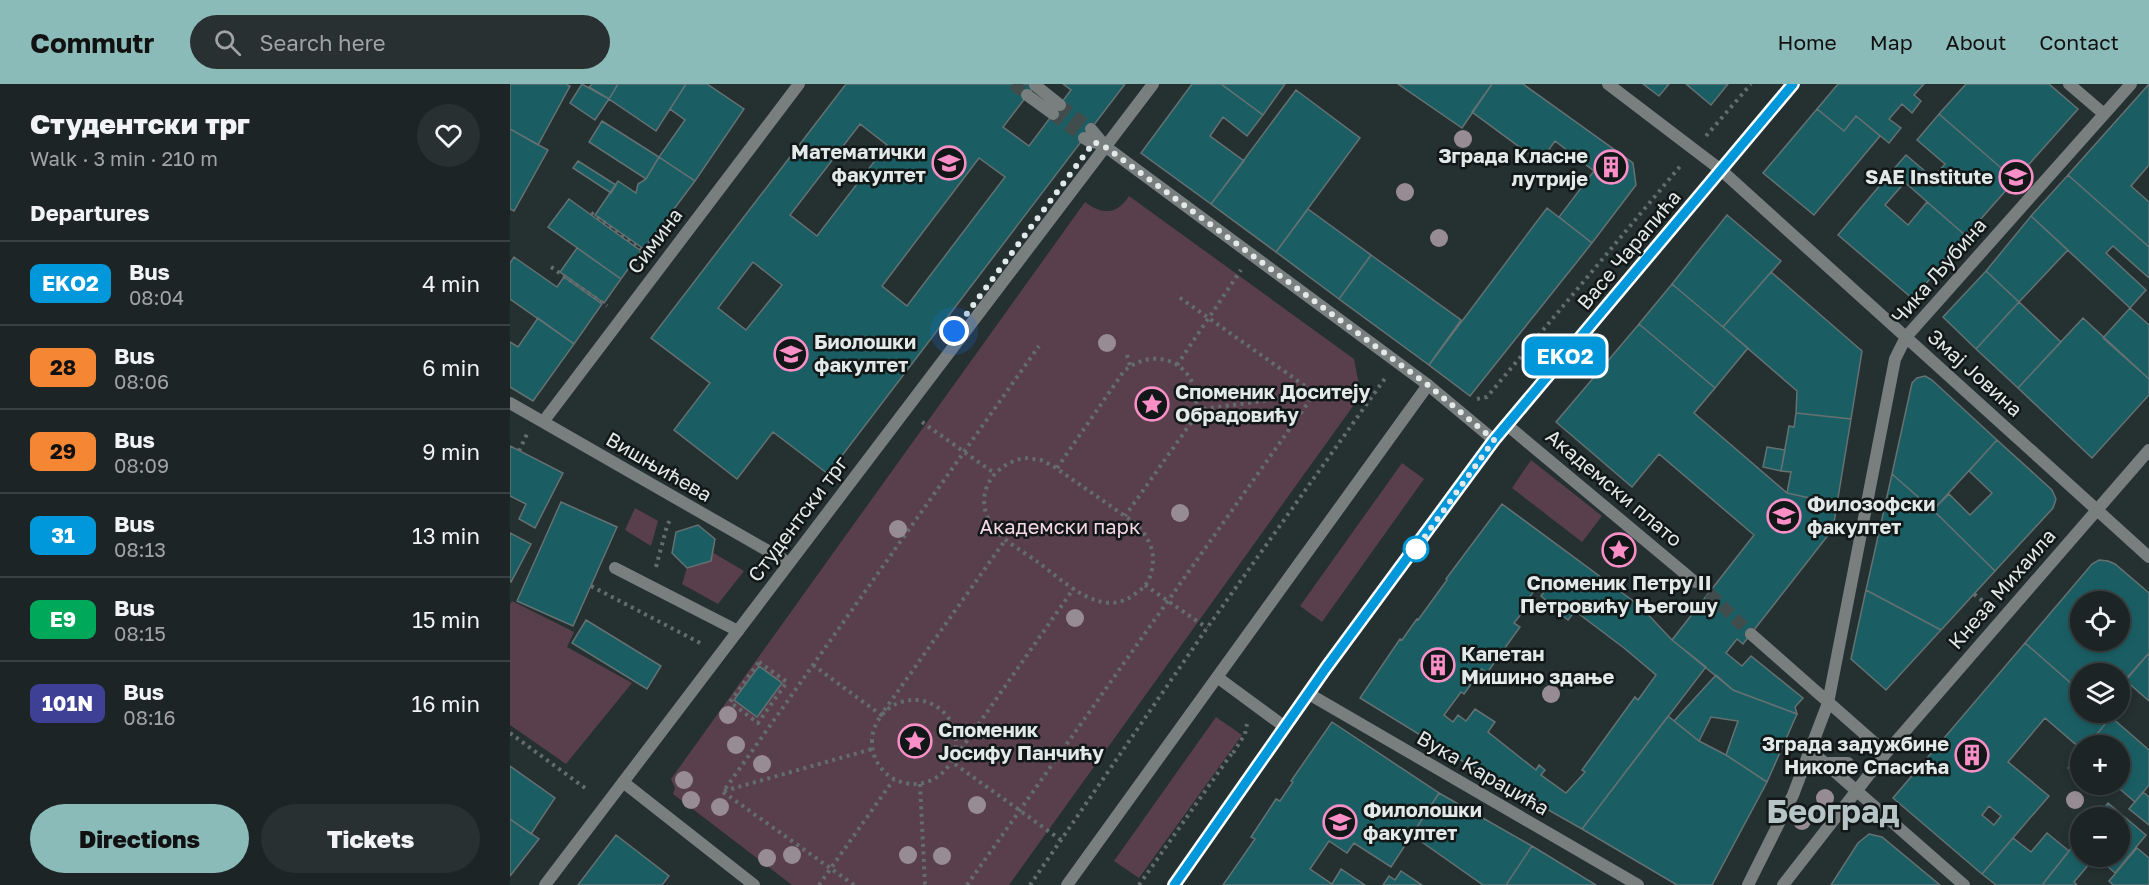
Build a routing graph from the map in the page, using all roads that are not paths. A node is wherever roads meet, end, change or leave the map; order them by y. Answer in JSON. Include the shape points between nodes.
{"nodes":[{"id":1,"x":1153,"y":84,"type":"edge"},
{"id":2,"x":1608,"y":84,"type":"edge"},
{"id":3,"x":1793,"y":84,"type":"edge"},
{"id":4,"x":2069,"y":84,"type":"edge"},
{"id":5,"x":2131,"y":84,"type":"edge"},
{"id":6,"x":793,"y":86,"type":"edge"},
{"id":7,"x":1031,"y":90,"type":"tunnel mouth"},
{"id":8,"x":1056,"y":109,"type":"tunnel mouth"},
{"id":9,"x":2104,"y":114,"type":"junction"},
{"id":10,"x":1088,"y":133,"type":"tunnel mouth"},
{"id":11,"x":1105,"y":146,"type":"junction"},
{"id":12,"x":1722,"y":170,"type":"junction"},
{"id":13,"x":1906,"y":337,"type":"junction"},
{"id":14,"x":1428,"y":385,"type":"junction"},
{"id":15,"x":510,"y":403,"type":"edge"},
{"id":16,"x":543,"y":422,"type":"junction"},
{"id":17,"x":1507,"y":425,"type":"junction"},
{"id":18,"x":1494,"y":440,"type":"junction"},
{"id":19,"x":2149,"y":450,"type":"edge"},
{"id":20,"x":2096,"y":509,"type":"junction"},
{"id":21,"x":2149,"y":558,"type":"edge"},
{"id":22,"x":789,"y":563,"type":"junction"},
{"id":23,"x":615,"y":568,"type":"dead end"},
{"id":24,"x":1695,"y":582,"type":"dead end"},
{"id":25,"x":738,"y":631,"type":"junction"},
{"id":26,"x":1751,"y":634,"type":"tunnel mouth"},
{"id":27,"x":1217,"y":677,"type":"junction"},
{"id":28,"x":1309,"y":694,"type":"junction"},
{"id":29,"x":1828,"y":703,"type":"junction"},
{"id":30,"x":1851,"y":723,"type":"junction"},
{"id":31,"x":1285,"y":727,"type":"junction"},
{"id":32,"x":1853,"y":737,"type":"dead end"},
{"id":33,"x":1810,"y":750,"type":"junction"},
{"id":34,"x":1872,"y":753,"type":"dead end"},
{"id":35,"x":1886,"y":753,"type":"junction"},
{"id":36,"x":1826,"y":763,"type":"junction"},
{"id":37,"x":1848,"y":763,"type":"junction"},
{"id":38,"x":1839,"y":774,"type":"junction"},
{"id":39,"x":623,"y":782,"type":"junction"},
{"id":40,"x":1856,"y":790,"type":"junction"},
{"id":41,"x":545,"y":885,"type":"edge"},
{"id":42,"x":754,"y":885,"type":"edge"},
{"id":43,"x":1067,"y":885,"type":"edge"},
{"id":44,"x":1174,"y":885,"type":"edge"},
{"id":45,"x":1638,"y":885,"type":"edge"},
{"id":46,"x":1748,"y":885,"type":"edge"},
{"id":47,"x":1783,"y":885,"type":"edge"},
{"id":48,"x":1964,"y":885,"type":"edge"}],
"edges":[{"from":1,"to":11,"type":"street","name":"Студентски трг"},
{"from":2,"to":12,"type":"street","name":"Змај Јовина"},
{"from":3,"to":12,"type":"street","name":"Васе Чарапића"},
{"from":4,"to":9,"type":"street"},
{"from":5,"to":9,"type":"street","name":"Чика Љубина"},
{"from":6,"to":16,"type":"street","name":"Симина"},
{"from":7,"to":8,"type":"street"},
{"from":9,"to":13,"type":"street","name":"Чика Љубина"},
{"from":10,"to":11,"type":"street"},
{"from":11,"to":14,"type":"street"},
{"from":11,"to":22,"type":"street","name":"Студентски трг"},
{"from":12,"to":13,"type":"street","name":"Змај Јовина"},
{"from":12,"to":17,"type":"street","name":"Васе Чарапића"},
{"from":13,"to":20,"type":"street","name":"Змај Јовина"},
{"from":13,"to":29,"type":"street","name":"Чика Љубина","via":[[1890,380]]},
{"from":14,"to":18,"type":"street"},
{"from":14,"to":27,"type":"street"},
{"from":15,"to":16,"type":"street","name":"Вишњићева"},
{"from":16,"to":22,"type":"street","name":"Вишњићева"},
{"from":17,"to":18,"type":"street","name":"Васе Чарапића"},
{"from":17,"to":24,"type":"street","name":"Академски плато"},
{"from":18,"to":28,"type":"street"},
{"from":19,"to":20,"type":"street","name":"Кнеза Михаила"},
{"from":20,"to":21,"type":"street","name":"Змај Јовина"},
{"from":20,"to":35,"type":"street","name":"Кнеза Михаила"},
{"from":22,"to":25,"type":"street","name":"Студентски трг"},
{"from":23,"to":25,"type":"street"},
{"from":25,"to":39,"type":"street","name":"Студентски трг"},
{"from":26,"to":29,"type":"street"},
{"from":27,"to":31,"type":"street"},
{"from":27,"to":43,"type":"street"},
{"from":28,"to":31,"type":"street"},
{"from":28,"to":45,"type":"street","name":"Вука Караџића"},
{"from":29,"to":30,"type":"street"},
{"from":29,"to":33,"type":"street"},
{"from":30,"to":32,"type":"street"},
{"from":30,"to":35,"type":"street"},
{"from":31,"to":44,"type":"street"},
{"from":33,"to":36,"type":"street"},
{"from":33,"to":46,"type":"street","via":[[1794,795]]},
{"from":34,"to":35,"type":"street"},
{"from":35,"to":40,"type":"street","name":"Кнеза Михаила"},
{"from":36,"to":37,"type":"street"},
{"from":36,"to":38,"type":"street"},
{"from":37,"to":38,"type":"street"},
{"from":37,"to":40,"type":"street"},
{"from":38,"to":40,"type":"street"},
{"from":39,"to":41,"type":"street","name":"Студентски трг"},
{"from":39,"to":42,"type":"street"},
{"from":40,"to":47,"type":"street","name":"Кнеза Михаила"},
{"from":40,"to":48,"type":"street"}]}
